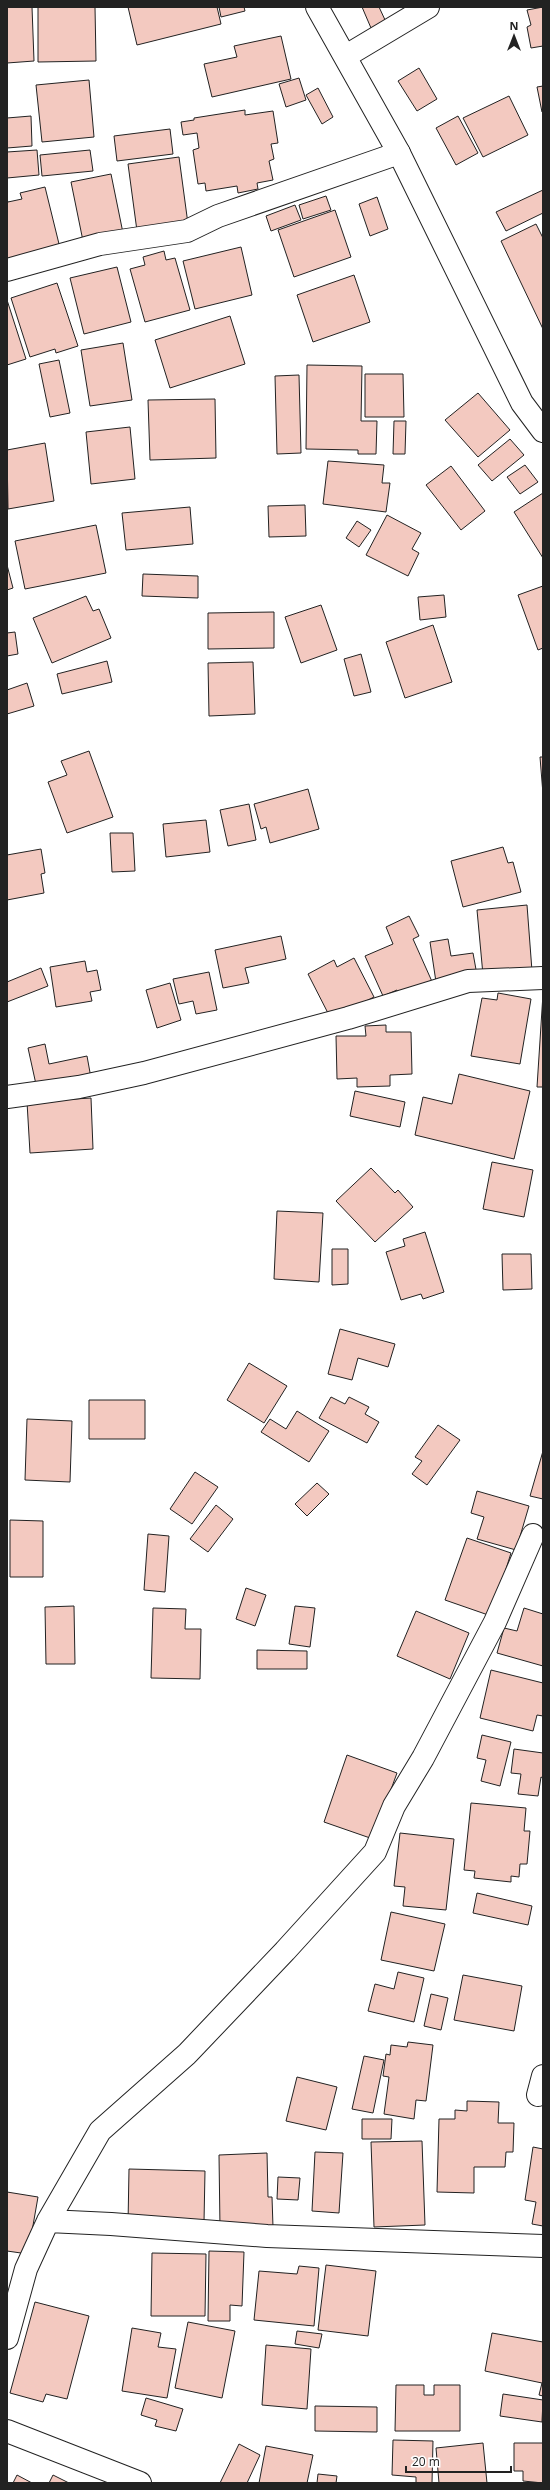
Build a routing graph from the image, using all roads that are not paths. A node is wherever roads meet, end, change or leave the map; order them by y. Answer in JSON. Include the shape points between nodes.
{"nodes":[{"id":1,"x":317,"y":7,"type":"edge"},
{"id":2,"x":428,"y":7,"type":"edge"},
{"id":3,"x":346,"y":56,"type":"junction"},
{"id":4,"x":399,"y":152,"type":"junction"},
{"id":5,"x":7,"y":270,"type":"edge"},
{"id":6,"x":543,"y":431,"type":"edge"},
{"id":7,"x":543,"y":978,"type":"edge"},
{"id":8,"x":7,"y":1097,"type":"edge"},
{"id":9,"x":534,"y":1535,"type":"dead end"},
{"id":10,"x":48,"y":2221,"type":"junction"},
{"id":11,"x":543,"y":2246,"type":"edge"},
{"id":12,"x":7,"y":2338,"type":"edge"},
{"id":13,"x":7,"y":2431,"type":"edge"},
{"id":14,"x":140,"y":2483,"type":"edge"}],
"edges":[{"from":1,"to":3,"type":"street"},
{"from":2,"to":3,"type":"street"},
{"from":3,"to":4,"type":"street"},
{"from":4,"to":5,"type":"street","via":[[218,216],[187,232],[100,244]]},
{"from":4,"to":6,"type":"street","via":[[522,403]]},
{"from":7,"to":8,"type":"street","via":[[468,981],[348,1018],[144,1073],[79,1087]]},
{"from":9,"to":10,"type":"street","via":[[495,1622],[423,1758],[394,1806],[375,1852],[187,2054],[100,2131]]},
{"from":10,"to":11,"type":"street","via":[[267,2236]]},
{"from":10,"to":12,"type":"street","via":[[24,2275]]},
{"from":13,"to":14,"type":"street"}]}
